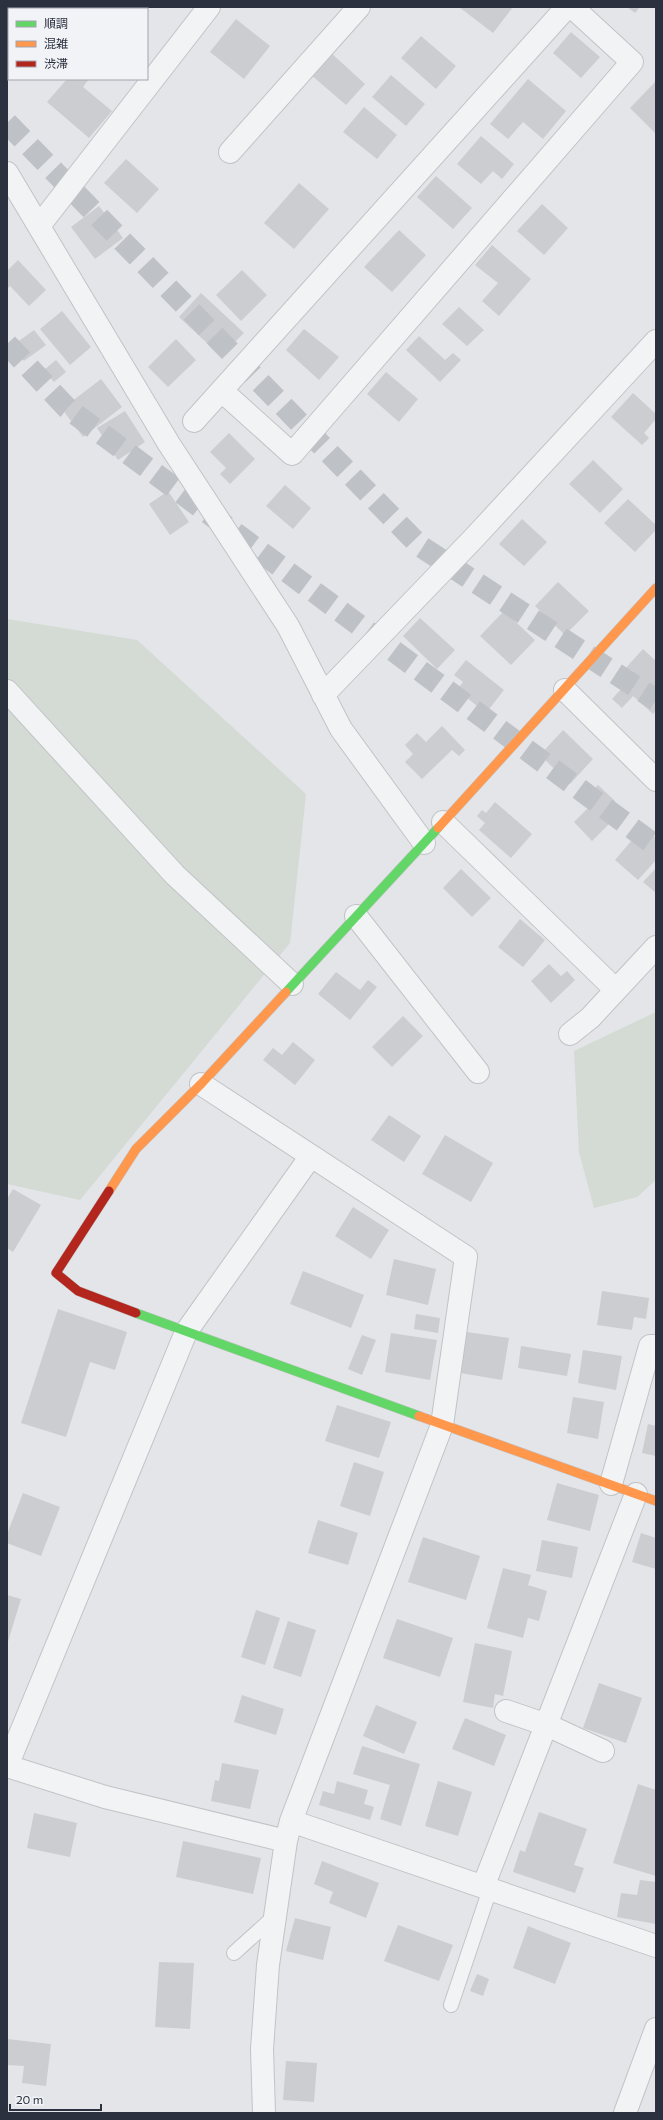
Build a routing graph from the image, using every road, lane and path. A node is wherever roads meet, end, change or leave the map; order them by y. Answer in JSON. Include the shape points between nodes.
{"nodes":[{"id":1,"x":209,"y":7,"type":"edge"},
{"id":2,"x":360,"y":7,"type":"edge"},
{"id":3,"x":567,"y":7,"type":"edge"},
{"id":4,"x":572,"y":7,"type":"edge"},
{"id":5,"x":230,"y":152,"type":"dead end"},
{"id":6,"x":7,"y":173,"type":"edge"},
{"id":7,"x":39,"y":226,"type":"junction"},
{"id":8,"x":656,"y":341,"type":"edge"},
{"id":9,"x":222,"y":391,"type":"junction"},
{"id":10,"x":194,"y":421,"type":"dead end"},
{"id":11,"x":656,"y":588,"type":"edge"},
{"id":12,"x":565,"y":690,"type":"junction"},
{"id":13,"x":7,"y":691,"type":"edge"},
{"id":14,"x":323,"y":695,"type":"junction"},
{"id":15,"x":656,"y":780,"type":"edge"},
{"id":16,"x":443,"y":822,"type":"junction"},
{"id":17,"x":424,"y":843,"type":"junction"},
{"id":18,"x":356,"y":916,"type":"junction"},
{"id":19,"x":656,"y":947,"type":"edge"},
{"id":20,"x":292,"y":984,"type":"junction"},
{"id":21,"x":616,"y":990,"type":"junction"},
{"id":22,"x":570,"y":1034,"type":"dead end"},
{"id":23,"x":478,"y":1072,"type":"dead end"},
{"id":24,"x":201,"y":1084,"type":"junction"},
{"id":25,"x":311,"y":1156,"type":"junction"},
{"id":26,"x":186,"y":1332,"type":"junction"},
{"id":27,"x":656,"y":1346,"type":"edge"},
{"id":28,"x":442,"y":1424,"type":"junction"},
{"id":29,"x":611,"y":1484,"type":"junction"},
{"id":30,"x":646,"y":1497,"type":"edge"},
{"id":31,"x":506,"y":1711,"type":"dead end"},
{"id":32,"x":547,"y":1725,"type":"junction"},
{"id":33,"x":603,"y":1751,"type":"dead end"},
{"id":34,"x":7,"y":1766,"type":"edge"},
{"id":35,"x":288,"y":1831,"type":"junction"},
{"id":36,"x":486,"y":1888,"type":"junction"},
{"id":37,"x":275,"y":1916,"type":"junction"},
{"id":38,"x":656,"y":1946,"type":"edge"},
{"id":39,"x":234,"y":1953,"type":"dead end"},
{"id":40,"x":450,"y":2005,"type":"dead end"},
{"id":41,"x":656,"y":2029,"type":"edge"},
{"id":42,"x":264,"y":2113,"type":"edge"},
{"id":43,"x":625,"y":2113,"type":"edge"}],
"edges":[{"from":1,"to":7,"type":"street"},
{"from":2,"to":5,"type":"street"},
{"from":3,"to":9,"type":"street"},
{"from":4,"to":9,"type":"street","via":[[632,62],[292,454]]},
{"from":6,"to":7,"type":"street"},
{"from":7,"to":14,"type":"street","via":[[169,444],[288,626]]},
{"from":8,"to":14,"type":"street","via":[[474,538]]},
{"from":9,"to":10,"type":"street"},
{"from":11,"to":12,"type":"street"},
{"from":12,"to":15,"type":"street"},
{"from":12,"to":16,"type":"street"},
{"from":13,"to":20,"type":"street","via":[[175,875]]},
{"from":14,"to":17,"type":"street","via":[[341,729]]},
{"from":16,"to":17,"type":"street"},
{"from":16,"to":21,"type":"street"},
{"from":17,"to":18,"type":"street"},
{"from":18,"to":20,"type":"street"},
{"from":18,"to":23,"type":"street"},
{"from":19,"to":21,"type":"street"},
{"from":20,"to":24,"type":"street"},
{"from":21,"to":22,"type":"street","via":[[590,1018]]},
{"from":24,"to":25,"type":"street"},
{"from":24,"to":26,"type":"street","via":[[136,1150],[56,1273],[78,1291]]},
{"from":25,"to":26,"type":"street"},
{"from":25,"to":28,"type":"street","via":[[466,1258]]},
{"from":26,"to":28,"type":"street"},
{"from":26,"to":34,"type":"street"},
{"from":27,"to":29,"type":"street","via":[[650,1346]]},
{"from":28,"to":29,"type":"street"},
{"from":28,"to":35,"type":"street"},
{"from":29,"to":30,"type":"street"},
{"from":30,"to":32,"type":"street"},
{"from":31,"to":32,"type":"street"},
{"from":32,"to":33,"type":"street"},
{"from":32,"to":36,"type":"street"},
{"from":34,"to":35,"type":"street","via":[[105,1797]]},
{"from":35,"to":36,"type":"street"},
{"from":35,"to":37,"type":"street"},
{"from":36,"to":38,"type":"street"},
{"from":36,"to":40,"type":"lane"},
{"from":37,"to":39,"type":"lane"},
{"from":37,"to":42,"type":"street","via":[[268,1965],[262,2050]]},
{"from":41,"to":43,"type":"street"}]}
